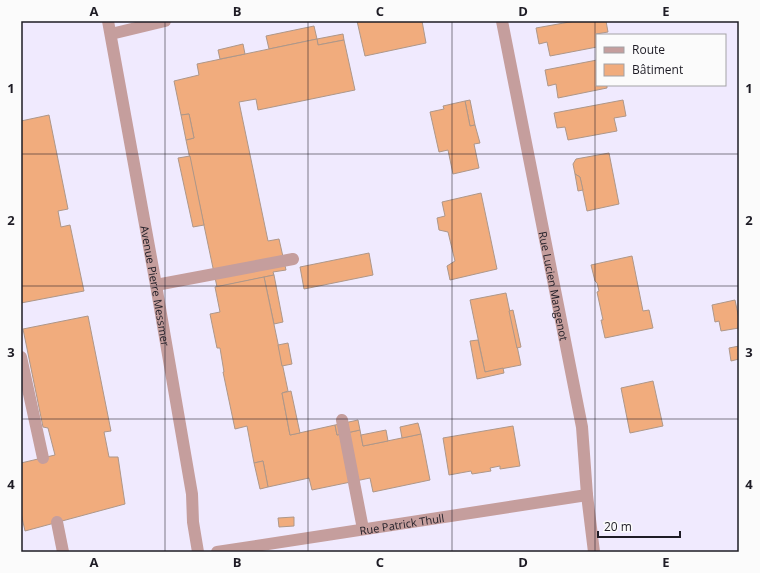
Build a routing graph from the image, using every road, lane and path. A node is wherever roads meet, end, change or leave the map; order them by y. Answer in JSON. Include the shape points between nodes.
{"nodes":[{"id":1,"x":108,"y":21,"type":"edge"},
{"id":2,"x":165,"y":21,"type":"edge"},
{"id":3,"x":502,"y":21,"type":"edge"},
{"id":4,"x":111,"y":34,"type":"junction"},
{"id":5,"x":293,"y":259,"type":"dead end"},
{"id":6,"x":156,"y":285,"type":"junction"},
{"id":7,"x":21,"y":358,"type":"edge"},
{"id":8,"x":342,"y":420,"type":"dead end"},
{"id":9,"x":43,"y":458,"type":"dead end"},
{"id":10,"x":587,"y":496,"type":"junction"},
{"id":11,"x":57,"y":522,"type":"dead end"},
{"id":12,"x":363,"y":529,"type":"junction"},
{"id":13,"x":62,"y":552,"type":"edge"},
{"id":14,"x":198,"y":552,"type":"edge"},
{"id":15,"x":217,"y":552,"type":"edge"},
{"id":16,"x":594,"y":552,"type":"edge"}],
"edges":[{"from":1,"to":4,"type":"street","name":"Avenue Pierre Messmer"},
{"from":2,"to":4,"type":"street"},
{"from":3,"to":10,"type":"street","name":"Rue Lucien Mangenot","via":[[582,427]]},
{"from":4,"to":6,"type":"street","name":"Avenue Pierre Messmer"},
{"from":5,"to":6,"type":"street"},
{"from":6,"to":14,"type":"street","name":"Avenue Pierre Messmer","via":[[192,494]]},
{"from":7,"to":9,"type":"street"},
{"from":8,"to":12,"type":"street"},
{"from":10,"to":12,"type":"street","name":"Rue Patrick Thull"},
{"from":10,"to":16,"type":"street","name":"Rue Lucien Mangenot"},
{"from":11,"to":13,"type":"street"},
{"from":12,"to":15,"type":"street","name":"Rue Patrick Thull"}]}
